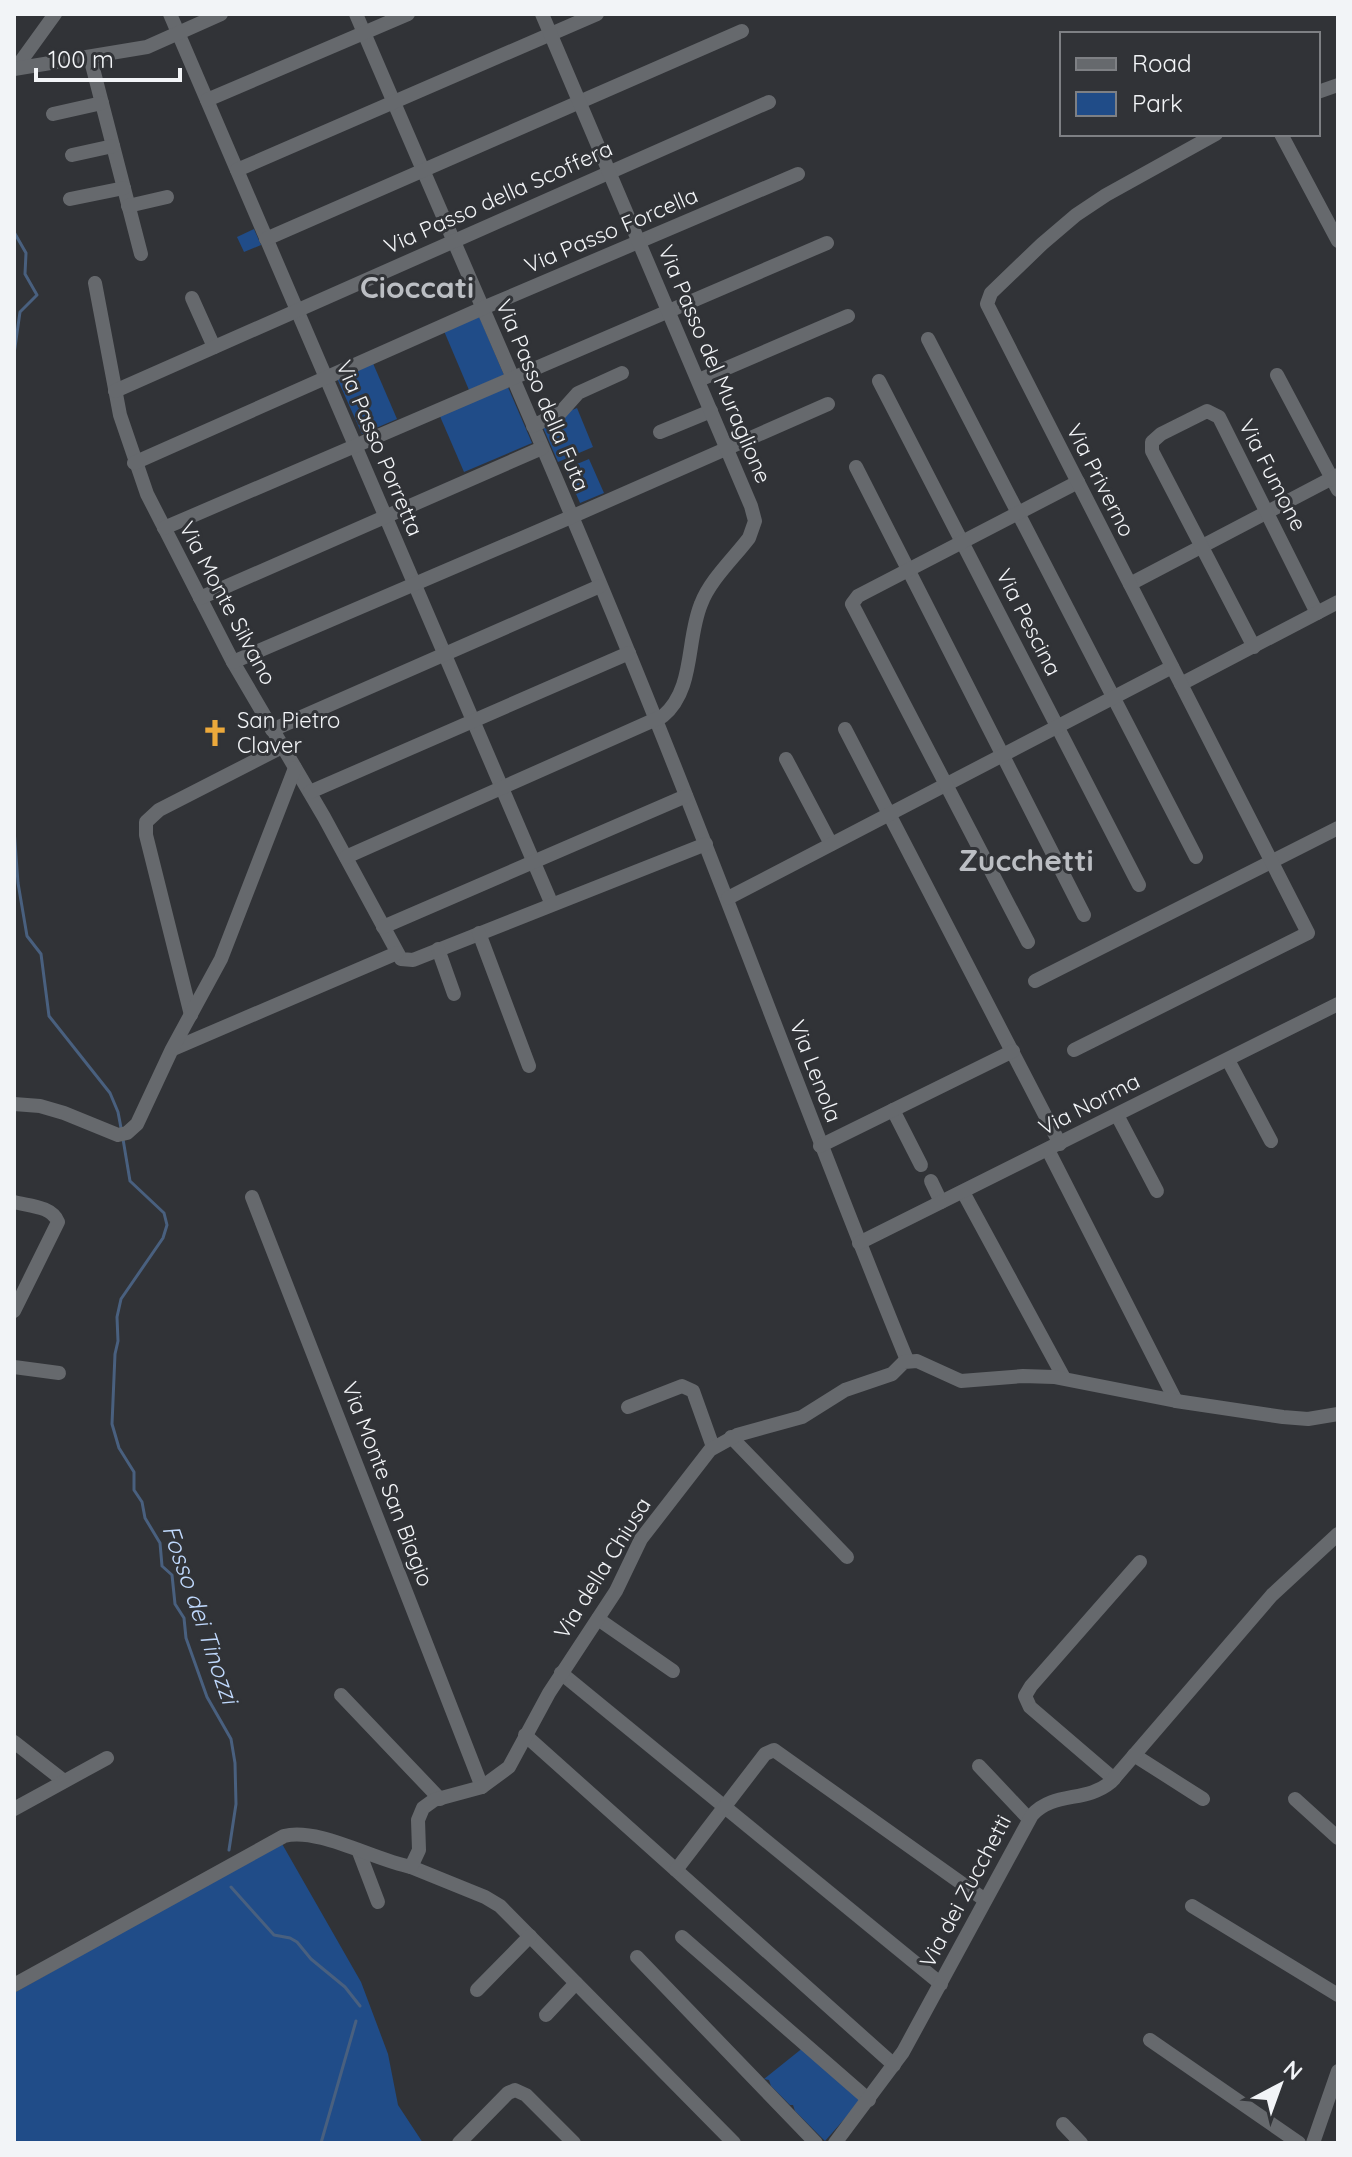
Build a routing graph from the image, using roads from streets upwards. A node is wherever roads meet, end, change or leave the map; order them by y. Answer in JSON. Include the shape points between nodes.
{"nodes":[{"id":1,"x":55,"y":14,"type":"edge"},
{"id":2,"x":170,"y":14,"type":"edge"},
{"id":3,"x":221,"y":14,"type":"edge"},
{"id":4,"x":356,"y":14,"type":"edge"},
{"id":5,"x":408,"y":14,"type":"edge"},
{"id":6,"x":542,"y":14,"type":"edge"},
{"id":7,"x":597,"y":14,"type":"edge"},
{"id":8,"x":742,"y":31,"type":"dead end"},
{"id":9,"x":364,"y":33,"type":"junction"},
{"id":10,"x":178,"y":34,"type":"junction"},
{"id":11,"x":551,"y":34,"type":"junction"},
{"id":12,"x":90,"y":57,"type":"junction"},
{"id":13,"x":15,"y":69,"type":"edge"},
{"id":14,"x":207,"y":100,"type":"junction"},
{"id":15,"x":393,"y":101,"type":"junction"},
{"id":16,"x":769,"y":102,"type":"dead end"},
{"id":17,"x":102,"y":103,"type":"junction"},
{"id":18,"x":580,"y":103,"type":"junction"},
{"id":19,"x":53,"y":114,"type":"dead end"},
{"id":20,"x":1212,"y":136,"type":"edge"},
{"id":21,"x":1282,"y":136,"type":"edge"},
{"id":22,"x":113,"y":146,"type":"junction"},
{"id":23,"x":72,"y":155,"type":"dead end"},
{"id":24,"x":237,"y":170,"type":"junction"},
{"id":25,"x":423,"y":171,"type":"junction"},
{"id":26,"x":610,"y":172,"type":"junction"},
{"id":27,"x":798,"y":174,"type":"dead end"},
{"id":28,"x":124,"y":188,"type":"junction"},
{"id":29,"x":167,"y":197,"type":"dead end"},
{"id":30,"x":70,"y":199,"type":"dead end"},
{"id":31,"x":128,"y":206,"type":"junction"},
{"id":32,"x":266,"y":239,"type":"junction"},
{"id":33,"x":453,"y":241,"type":"junction"},
{"id":34,"x":1338,"y":241,"type":"edge"},
{"id":35,"x":639,"y":243,"type":"junction"},
{"id":36,"x":827,"y":243,"type":"dead end"},
{"id":37,"x":141,"y":254,"type":"dead end"},
{"id":38,"x":95,"y":283,"type":"dead end"},
{"id":39,"x":192,"y":298,"type":"dead end"},
{"id":40,"x":483,"y":308,"type":"junction"},
{"id":41,"x":297,"y":310,"type":"junction"},
{"id":42,"x":670,"y":313,"type":"junction"},
{"id":43,"x":848,"y":316,"type":"dead end"},
{"id":44,"x":928,"y":339,"type":"dead end"},
{"id":45,"x":214,"y":347,"type":"junction"},
{"id":46,"x":622,"y":373,"type":"dead end"},
{"id":47,"x":1277,"y":375,"type":"dead end"},
{"id":48,"x":325,"y":377,"type":"junction"},
{"id":49,"x":513,"y":377,"type":"junction"},
{"id":50,"x":699,"y":380,"type":"junction"},
{"id":51,"x":879,"y":381,"type":"dead end"},
{"id":52,"x":115,"y":391,"type":"junction"},
{"id":53,"x":828,"y":404,"type":"dead end"},
{"id":54,"x":711,"y":411,"type":"junction"},
{"id":55,"x":533,"y":426,"type":"junction"},
{"id":56,"x":660,"y":432,"type":"dead end"},
{"id":57,"x":355,"y":445,"type":"junction"},
{"id":58,"x":542,"y":448,"type":"junction"},
{"id":59,"x":727,"y":448,"type":"junction"},
{"id":60,"x":134,"y":463,"type":"junction"},
{"id":61,"x":856,"y":467,"type":"dead end"},
{"id":62,"x":1336,"y":481,"type":"edge"},
{"id":63,"x":1078,"y":482,"type":"junction"},
{"id":64,"x":1267,"y":512,"type":"junction"},
{"id":65,"x":1018,"y":513,"type":"junction"},
{"id":66,"x":386,"y":517,"type":"junction"},
{"id":67,"x":571,"y":517,"type":"junction"},
{"id":68,"x":164,"y":528,"type":"junction"},
{"id":69,"x":963,"y":542,"type":"junction"},
{"id":70,"x":1202,"y":546,"type":"junction"},
{"id":71,"x":908,"y":570,"type":"junction"},
{"id":72,"x":414,"y":583,"type":"junction"},
{"id":73,"x":1130,"y":584,"type":"junction"},
{"id":74,"x":600,"y":586,"type":"junction"},
{"id":75,"x":200,"y":598,"type":"junction"},
{"id":76,"x":1338,"y":602,"type":"edge"},
{"id":77,"x":1317,"y":613,"type":"junction"},
{"id":78,"x":1254,"y":647,"type":"junction"},
{"id":79,"x":629,"y":653,"type":"junction"},
{"id":80,"x":445,"y":655,"type":"junction"},
{"id":81,"x":233,"y":662,"type":"junction"},
{"id":82,"x":1172,"y":667,"type":"junction"},
{"id":83,"x":1181,"y":684,"type":"junction"},
{"id":84,"x":1114,"y":697,"type":"junction"},
{"id":85,"x":656,"y":720,"type":"junction"},
{"id":86,"x":473,"y":721,"type":"junction"},
{"id":87,"x":1058,"y":727,"type":"junction"},
{"id":88,"x":845,"y":729,"type":"dead end"},
{"id":89,"x":272,"y":730,"type":"junction"},
{"id":90,"x":282,"y":747,"type":"junction"},
{"id":91,"x":1003,"y":755,"type":"junction"},
{"id":92,"x":786,"y":759,"type":"dead end"},
{"id":93,"x":295,"y":768,"type":"junction"},
{"id":94,"x":946,"y":785,"type":"junction"},
{"id":95,"x":502,"y":788,"type":"junction"},
{"id":96,"x":310,"y":792,"type":"junction"},
{"id":97,"x":686,"y":796,"type":"junction"},
{"id":98,"x":889,"y":814,"type":"junction"},
{"id":99,"x":1338,"y":828,"type":"edge"},
{"id":100,"x":706,"y":844,"type":"junction"},
{"id":101,"x":831,"y":844,"type":"junction"},
{"id":102,"x":346,"y":857,"type":"junction"},
{"id":103,"x":1196,"y":857,"type":"dead end"},
{"id":104,"x":533,"y":861,"type":"junction"},
{"id":105,"x":1272,"y":863,"type":"junction"},
{"id":106,"x":1139,"y":885,"type":"dead end"},
{"id":107,"x":728,"y":898,"type":"junction"},
{"id":108,"x":550,"y":900,"type":"dead end"},
{"id":109,"x":1084,"y":915,"type":"dead end"},
{"id":110,"x":383,"y":927,"type":"junction"},
{"id":111,"x":479,"y":933,"type":"junction"},
{"id":112,"x":1028,"y":942,"type":"dead end"},
{"id":113,"x":438,"y":949,"type":"junction"},
{"id":114,"x":400,"y":957,"type":"junction"},
{"id":115,"x":1035,"y":981,"type":"dead end"},
{"id":116,"x":454,"y":994,"type":"dead end"},
{"id":117,"x":1338,"y":1004,"type":"edge"},
{"id":118,"x":191,"y":1015,"type":"junction"},
{"id":119,"x":172,"y":1049,"type":"junction"},
{"id":120,"x":1074,"y":1050,"type":"dead end"},
{"id":121,"x":1013,"y":1051,"type":"junction"},
{"id":122,"x":1228,"y":1060,"type":"junction"},
{"id":123,"x":529,"y":1066,"type":"dead end"},
{"id":124,"x":14,"y":1104,"type":"edge"},
{"id":125,"x":893,"y":1110,"type":"junction"},
{"id":126,"x":1117,"y":1115,"type":"junction"},
{"id":127,"x":1271,"y":1141,"type":"dead end"},
{"id":128,"x":820,"y":1146,"type":"junction"},
{"id":129,"x":1054,"y":1147,"type":"junction"},
{"id":130,"x":921,"y":1165,"type":"dead end"},
{"id":131,"x":931,"y":1181,"type":"dead end"},
{"id":132,"x":1157,"y":1191,"type":"dead end"},
{"id":133,"x":963,"y":1192,"type":"junction"},
{"id":134,"x":252,"y":1197,"type":"dead end"},
{"id":135,"x":14,"y":1202,"type":"edge"},
{"id":136,"x":941,"y":1202,"type":"junction"},
{"id":137,"x":859,"y":1243,"type":"junction"},
{"id":138,"x":15,"y":1309,"type":"edge"},
{"id":139,"x":907,"y":1360,"type":"junction"},
{"id":140,"x":14,"y":1367,"type":"edge"},
{"id":141,"x":59,"y":1373,"type":"dead end"},
{"id":142,"x":1064,"y":1378,"type":"junction"},
{"id":143,"x":1176,"y":1401,"type":"junction"},
{"id":144,"x":628,"y":1407,"type":"dead end"},
{"id":145,"x":1338,"y":1414,"type":"edge"},
{"id":146,"x":731,"y":1437,"type":"junction"},
{"id":147,"x":713,"y":1447,"type":"junction"},
{"id":148,"x":1338,"y":1534,"type":"edge"},
{"id":149,"x":847,"y":1557,"type":"dead end"},
{"id":150,"x":1140,"y":1562,"type":"dead end"},
{"id":151,"x":598,"y":1619,"type":"junction"},
{"id":152,"x":673,"y":1671,"type":"dead end"},
{"id":153,"x":561,"y":1673,"type":"junction"},
{"id":154,"x":341,"y":1695,"type":"dead end"},
{"id":155,"x":525,"y":1735,"type":"junction"},
{"id":156,"x":14,"y":1742,"type":"edge"},
{"id":157,"x":1134,"y":1755,"type":"junction"},
{"id":158,"x":107,"y":1758,"type":"dead end"},
{"id":159,"x":979,"y":1766,"type":"dead end"},
{"id":160,"x":1114,"y":1779,"type":"junction"},
{"id":161,"x":64,"y":1781,"type":"junction"},
{"id":162,"x":482,"y":1787,"type":"junction"},
{"id":163,"x":440,"y":1799,"type":"junction"},
{"id":164,"x":1203,"y":1799,"type":"dead end"},
{"id":165,"x":1295,"y":1799,"type":"dead end"},
{"id":166,"x":724,"y":1808,"type":"junction"},
{"id":167,"x":14,"y":1809,"type":"edge"},
{"id":168,"x":1029,"y":1819,"type":"junction"},
{"id":169,"x":1338,"y":1838,"type":"edge"},
{"id":170,"x":359,"y":1852,"type":"junction"},
{"id":171,"x":411,"y":1867,"type":"junction"},
{"id":172,"x":676,"y":1870,"type":"junction"},
{"id":173,"x":985,"y":1900,"type":"junction"},
{"id":174,"x":378,"y":1902,"type":"dead end"},
{"id":175,"x":1192,"y":1906,"type":"dead end"},
{"id":176,"x":530,"y":1936,"type":"junction"},
{"id":177,"x":682,"y":1937,"type":"dead end"},
{"id":178,"x":637,"y":1957,"type":"dead end"},
{"id":179,"x":576,"y":1983,"type":"junction"},
{"id":180,"x":941,"y":1984,"type":"junction"},
{"id":181,"x":14,"y":1985,"type":"edge"},
{"id":182,"x":477,"y":1990,"type":"dead end"},
{"id":183,"x":1338,"y":1995,"type":"edge"},
{"id":184,"x":546,"y":2015,"type":"dead end"},
{"id":185,"x":1150,"y":2040,"type":"dead end"},
{"id":186,"x":894,"y":2065,"type":"junction"},
{"id":187,"x":1338,"y":2071,"type":"edge"},
{"id":188,"x":869,"y":2100,"type":"junction"},
{"id":189,"x":1063,"y":2124,"type":"dead end"},
{"id":190,"x":459,"y":2143,"type":"edge"},
{"id":191,"x":574,"y":2143,"type":"edge"},
{"id":192,"x":734,"y":2143,"type":"edge"},
{"id":193,"x":816,"y":2143,"type":"edge"},
{"id":194,"x":835,"y":2143,"type":"edge"},
{"id":195,"x":1081,"y":2143,"type":"edge"},
{"id":196,"x":1299,"y":2143,"type":"edge"},
{"id":197,"x":1313,"y":2143,"type":"edge"}],
"edges":[{"from":1,"to":13,"type":"street"},
{"from":2,"to":10,"type":"street","name":"Via Passo Porretta"},
{"from":3,"to":10,"type":"street"},
{"from":4,"to":9,"type":"street","name":"Via Passo della Futa"},
{"from":5,"to":9,"type":"street"},
{"from":6,"to":11,"type":"street","name":"Via Passo del Muraglione"},
{"from":7,"to":11,"type":"street"},
{"from":8,"to":18,"type":"street"},
{"from":9,"to":14,"type":"street"},
{"from":9,"to":15,"type":"street","name":"Via Passo della Futa"},
{"from":10,"to":12,"type":"street","via":[[147,47]]},
{"from":10,"to":14,"type":"street","name":"Via Passo Porretta"},
{"from":11,"to":15,"type":"street"},
{"from":11,"to":18,"type":"street","name":"Via Passo del Muraglione"},
{"from":12,"to":13,"type":"street"},
{"from":12,"to":17,"type":"street"},
{"from":14,"to":24,"type":"street","name":"Via Passo Porretta"},
{"from":15,"to":24,"type":"street"},
{"from":15,"to":25,"type":"street","name":"Via Passo della Futa"},
{"from":16,"to":26,"type":"street","name":"Via Passo della Scoffera"},
{"from":17,"to":19,"type":"street"},
{"from":17,"to":22,"type":"street"},
{"from":18,"to":25,"type":"street"},
{"from":18,"to":26,"type":"street","name":"Via Passo del Muraglione"},
{"from":20,"to":63,"type":"street","name":"Via Priverno","via":[[1069,220],[987,299]]},
{"from":21,"to":34,"type":"street"},
{"from":22,"to":23,"type":"street"},
{"from":22,"to":28,"type":"street"},
{"from":24,"to":32,"type":"street","name":"Via Passo Porretta"},
{"from":25,"to":32,"type":"street"},
{"from":25,"to":33,"type":"street","name":"Via Passo della Futa"},
{"from":26,"to":33,"type":"street","name":"Via Passo della Scoffera"},
{"from":26,"to":35,"type":"street","name":"Via Passo del Muraglione"},
{"from":27,"to":35,"type":"street","name":"Via Passo Forcella"},
{"from":28,"to":30,"type":"street"},
{"from":28,"to":31,"type":"street"},
{"from":29,"to":31,"type":"street"},
{"from":31,"to":37,"type":"street"},
{"from":32,"to":41,"type":"street","name":"Via Passo Porretta"},
{"from":33,"to":40,"type":"street","name":"Via Passo della Futa"},
{"from":33,"to":41,"type":"street","name":"Via Passo della Scoffera"},
{"from":35,"to":40,"type":"street","name":"Via Passo Forcella"},
{"from":35,"to":42,"type":"street","name":"Via Passo del Muraglione"},
{"from":36,"to":42,"type":"street"},
{"from":38,"to":52,"type":"street","name":"Via Monte Silvano"},
{"from":39,"to":45,"type":"street"},
{"from":40,"to":48,"type":"street","name":"Via Passo Forcella"},
{"from":40,"to":49,"type":"street","name":"Via Passo della Futa"},
{"from":41,"to":45,"type":"street","name":"Via Passo della Scoffera"},
{"from":41,"to":48,"type":"street","name":"Via Passo Porretta"},
{"from":42,"to":49,"type":"street"},
{"from":42,"to":50,"type":"street","name":"Via Passo del Muraglione"},
{"from":43,"to":50,"type":"street"},
{"from":44,"to":65,"type":"street"},
{"from":45,"to":52,"type":"street","name":"Via Passo della Scoffera"},
{"from":46,"to":55,"type":"street","via":[[580,392],[561,412]]},
{"from":47,"to":62,"type":"street"},
{"from":48,"to":57,"type":"street","name":"Via Passo Porretta"},
{"from":48,"to":60,"type":"street","name":"Via Passo Forcella"},
{"from":49,"to":55,"type":"street","name":"Via Passo della Futa"},
{"from":49,"to":57,"type":"street"},
{"from":50,"to":54,"type":"street","name":"Via Passo del Muraglione"},
{"from":51,"to":69,"type":"street","name":"Via Pescina"},
{"from":52,"to":60,"type":"street","name":"Via Monte Silvano"},
{"from":53,"to":59,"type":"street"},
{"from":54,"to":56,"type":"street"},
{"from":54,"to":59,"type":"street","name":"Via Passo del Muraglione"},
{"from":55,"to":58,"type":"street","name":"Via Passo della Futa"},
{"from":57,"to":66,"type":"street","name":"Via Passo Porretta"},
{"from":57,"to":68,"type":"street"},
{"from":58,"to":66,"type":"street"},
{"from":58,"to":67,"type":"street","name":"Via Passo della Futa"},
{"from":59,"to":67,"type":"street"},
{"from":59,"to":85,"type":"street","name":"Via Passo del Muraglione","via":[[753,510],[753,529],[703,599],[682,691]]},
{"from":60,"to":68,"type":"street","name":"Via Monte Silvano"},
{"from":61,"to":71,"type":"street"},
{"from":62,"to":64,"type":"street"},
{"from":63,"to":65,"type":"street"},
{"from":63,"to":73,"type":"street","name":"Via Priverno"},
{"from":64,"to":70,"type":"street"},
{"from":64,"to":70,"type":"street","name":"Via Fumone","via":[[1216,414],[1207,411],[1165,432],[1151,449]]},
{"from":64,"to":77,"type":"street","name":"Via Fumone"},
{"from":65,"to":69,"type":"street"},
{"from":65,"to":84,"type":"street"},
{"from":66,"to":72,"type":"street","name":"Via Passo Porretta"},
{"from":66,"to":75,"type":"street"},
{"from":67,"to":72,"type":"street"},
{"from":67,"to":74,"type":"street","name":"Via Passo della Futa"},
{"from":68,"to":75,"type":"street","name":"Via Monte Silvano"},
{"from":69,"to":71,"type":"street"},
{"from":69,"to":87,"type":"street","name":"Via Pescina"},
{"from":70,"to":73,"type":"street"},
{"from":70,"to":78,"type":"street","name":"Via Fumone"},
{"from":71,"to":91,"type":"street"},
{"from":71,"to":94,"type":"street","via":[[858,596],[854,609]]},
{"from":72,"to":80,"type":"street","name":"Via Passo Porretta"},
{"from":72,"to":81,"type":"street"},
{"from":73,"to":82,"type":"street","name":"Via Priverno"},
{"from":74,"to":79,"type":"street","name":"Via Passo della Futa"},
{"from":74,"to":80,"type":"street"},
{"from":75,"to":81,"type":"street","name":"Via Monte Silvano"},
{"from":76,"to":77,"type":"street"},
{"from":77,"to":78,"type":"street"},
{"from":78,"to":83,"type":"street"},
{"from":79,"to":85,"type":"street","name":"Via Passo della Futa"},
{"from":79,"to":86,"type":"street"},
{"from":80,"to":86,"type":"street","name":"Via Passo Porretta"},
{"from":80,"to":89,"type":"street"},
{"from":81,"to":89,"type":"street","name":"Via Monte Silvano"},
{"from":82,"to":83,"type":"street","name":"Via Priverno"},
{"from":82,"to":84,"type":"street"},
{"from":83,"to":105,"type":"street","name":"Via Priverno"},
{"from":84,"to":87,"type":"street"},
{"from":84,"to":103,"type":"street"},
{"from":85,"to":95,"type":"street"},
{"from":85,"to":97,"type":"street","name":"Via Passo della Futa"},
{"from":86,"to":95,"type":"street","name":"Via Passo Porretta"},
{"from":86,"to":96,"type":"street"},
{"from":87,"to":91,"type":"street"},
{"from":87,"to":106,"type":"street","name":"Via Pescina"},
{"from":88,"to":98,"type":"street"},
{"from":89,"to":90,"type":"street","name":"Via Monte Silvano"},
{"from":90,"to":93,"type":"street","name":"Via Monte Silvano"},
{"from":90,"to":118,"type":"street","via":[[156,811],[146,822]]},
{"from":91,"to":94,"type":"street"},
{"from":91,"to":109,"type":"street"},
{"from":92,"to":101,"type":"street"},
{"from":93,"to":96,"type":"street","name":"Via Monte Silvano"},
{"from":93,"to":118,"type":"street","via":[[221,959]]},
{"from":94,"to":98,"type":"street"},
{"from":94,"to":112,"type":"street"},
{"from":95,"to":102,"type":"street"},
{"from":95,"to":104,"type":"street","name":"Via Passo Porretta"},
{"from":96,"to":102,"type":"street","name":"Via Monte Silvano"},
{"from":97,"to":100,"type":"street","name":"Via Lenola"},
{"from":97,"to":104,"type":"street"},
{"from":98,"to":101,"type":"street"},
{"from":98,"to":121,"type":"street"},
{"from":99,"to":105,"type":"street"},
{"from":100,"to":107,"type":"street","name":"Via Lenola"},
{"from":100,"to":111,"type":"street"},
{"from":101,"to":107,"type":"street"},
{"from":102,"to":110,"type":"street","name":"Via Monte Silvano"},
{"from":104,"to":108,"type":"street","name":"Via Passo Porretta"},
{"from":104,"to":110,"type":"street"},
{"from":105,"to":115,"type":"street"},
{"from":105,"to":120,"type":"street","name":"Via Priverno","via":[[1308,933]]},
{"from":107,"to":128,"type":"street","name":"Via Lenola"},
{"from":110,"to":114,"type":"street","name":"Via Monte Silvano"},
{"from":111,"to":113,"type":"street"},
{"from":111,"to":123,"type":"street"},
{"from":113,"to":114,"type":"street","via":[[413,960]]},
{"from":113,"to":116,"type":"street"},
{"from":114,"to":119,"type":"street"},
{"from":117,"to":122,"type":"street","name":"Via Norma"},
{"from":118,"to":119,"type":"street"},
{"from":119,"to":124,"type":"street","via":[[142,1116],[122,1134],[64,1113]]},
{"from":121,"to":125,"type":"street"},
{"from":121,"to":129,"type":"street"},
{"from":122,"to":126,"type":"street","name":"Via Norma"},
{"from":122,"to":127,"type":"street"},
{"from":125,"to":128,"type":"street"},
{"from":125,"to":130,"type":"street"},
{"from":126,"to":129,"type":"street","name":"Via Norma"},
{"from":126,"to":132,"type":"street"},
{"from":128,"to":137,"type":"street","name":"Via Lenola"},
{"from":129,"to":133,"type":"street","name":"Via Norma"},
{"from":129,"to":143,"type":"street"},
{"from":131,"to":136,"type":"street"},
{"from":133,"to":136,"type":"street","name":"Via Norma"},
{"from":133,"to":142,"type":"street"},
{"from":134,"to":162,"type":"street","name":"Via Monte San Biagio"},
{"from":135,"to":138,"type":"street","via":[[57,1217],[57,1227]]},
{"from":136,"to":137,"type":"street","name":"Via Norma"},
{"from":137,"to":139,"type":"street","name":"Via Lenola"},
{"from":139,"to":142,"type":"street","via":[[967,1382]]},
{"from":139,"to":146,"type":"street","name":"Via della Chiusa","via":[[889,1376],[840,1393],[798,1419]]},
{"from":140,"to":141,"type":"street"},
{"from":142,"to":143,"type":"street"},
{"from":143,"to":145,"type":"street","via":[[1293,1418]]},
{"from":144,"to":147,"type":"street","via":[[689,1387]]},
{"from":146,"to":147,"type":"street","name":"Via della Chiusa"},
{"from":146,"to":149,"type":"street"},
{"from":147,"to":151,"type":"street","name":"Via della Chiusa","via":[[641,1539]]},
{"from":148,"to":157,"type":"street","name":"Via dei Zucchetti","via":[[1272,1595]]},
{"from":150,"to":160,"type":"street","via":[[1025,1696],[1030,1707]]},
{"from":151,"to":152,"type":"street"},
{"from":151,"to":153,"type":"street","name":"Via della Chiusa"},
{"from":153,"to":155,"type":"street","name":"Via della Chiusa"},
{"from":153,"to":166,"type":"street"},
{"from":154,"to":163,"type":"street"},
{"from":155,"to":162,"type":"street","name":"Via della Chiusa","via":[[507,1770]]},
{"from":155,"to":172,"type":"street"},
{"from":156,"to":161,"type":"street"},
{"from":157,"to":160,"type":"street","name":"Via dei Zucchetti"},
{"from":157,"to":164,"type":"street"},
{"from":158,"to":161,"type":"street"},
{"from":159,"to":168,"type":"street"},
{"from":160,"to":168,"type":"street","name":"Via dei Zucchetti","via":[[1090,1795],[1048,1801]]},
{"from":161,"to":167,"type":"street"},
{"from":162,"to":163,"type":"street","name":"Via della Chiusa"},
{"from":163,"to":171,"type":"street","via":[[420,1813],[419,1850]]},
{"from":165,"to":169,"type":"street"},
{"from":166,"to":172,"type":"street"},
{"from":166,"to":173,"type":"street","via":[[765,1754],[781,1753]]},
{"from":166,"to":180,"type":"street"},
{"from":168,"to":173,"type":"street","name":"Via dei Zucchetti"},
{"from":170,"to":171,"type":"street"},
{"from":170,"to":174,"type":"street"},
{"from":170,"to":181,"type":"street","via":[[310,1835],[280,1838]]},
{"from":171,"to":176,"type":"street","via":[[492,1901]]},
{"from":172,"to":186,"type":"street"},
{"from":173,"to":180,"type":"street","name":"Via dei Zucchetti"},
{"from":175,"to":183,"type":"street"},
{"from":176,"to":179,"type":"street"},
{"from":176,"to":182,"type":"street"},
{"from":177,"to":188,"type":"street"},
{"from":178,"to":193,"type":"street"},
{"from":179,"to":184,"type":"street"},
{"from":179,"to":192,"type":"street"},
{"from":180,"to":186,"type":"street","name":"Via dei Zucchetti"},
{"from":185,"to":196,"type":"street"},
{"from":186,"to":188,"type":"street","name":"Via dei Zucchetti"},
{"from":187,"to":197,"type":"street"},
{"from":188,"to":194,"type":"street","name":"Via dei Zucchetti"},
{"from":189,"to":195,"type":"street"},
{"from":190,"to":191,"type":"street","via":[[515,2090]]}]}
